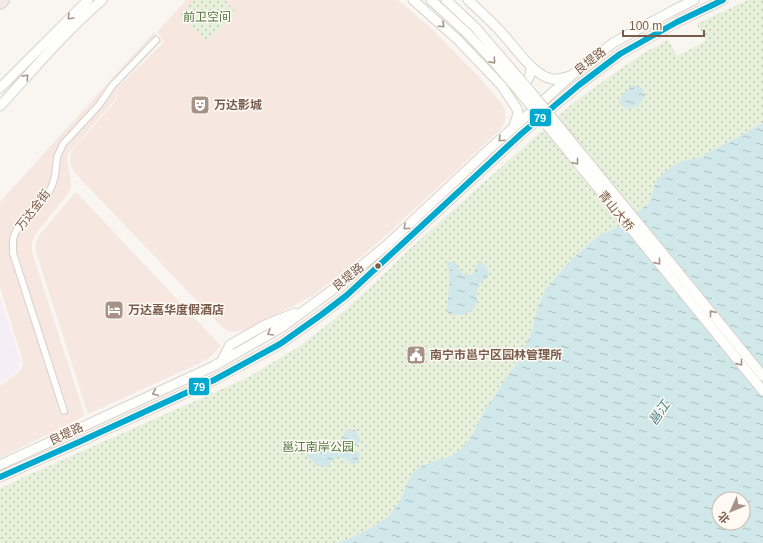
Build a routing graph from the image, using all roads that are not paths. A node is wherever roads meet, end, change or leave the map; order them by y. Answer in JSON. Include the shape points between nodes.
{"nodes":[{"id":1,"x":3,"y":0,"type":"edge"},
{"id":2,"x":88,"y":0,"type":"edge"},
{"id":3,"x":102,"y":0,"type":"edge"},
{"id":4,"x":413,"y":0,"type":"edge"},
{"id":5,"x":431,"y":0,"type":"edge"},
{"id":6,"x":446,"y":0,"type":"edge"},
{"id":7,"x":468,"y":0,"type":"edge"},
{"id":8,"x":694,"y":0,"type":"edge"},
{"id":9,"x":723,"y":0,"type":"edge"},
{"id":10,"x":0,"y":3,"type":"edge"},
{"id":11,"x":156,"y":40,"type":"dead end"},
{"id":12,"x":531,"y":66,"type":"junction"},
{"id":13,"x":572,"y":76,"type":"junction"},
{"id":14,"x":502,"y":86,"type":"junction"},
{"id":15,"x":0,"y":88,"type":"edge"},
{"id":16,"x":0,"y":106,"type":"edge"},
{"id":17,"x":513,"y":128,"type":"junction"},
{"id":18,"x":484,"y":154,"type":"junction"},
{"id":19,"x":492,"y":162,"type":"junction"},
{"id":20,"x":763,"y":376,"type":"edge"},
{"id":21,"x":763,"y":391,"type":"edge"},
{"id":22,"x":64,"y":411,"type":"dead end"},
{"id":23,"x":0,"y":465,"type":"edge"},
{"id":24,"x":0,"y":477,"type":"edge"}],
"edges":[{"from":1,"to":10,"type":"highway"},
{"from":2,"to":15,"type":"main road","one_way":true},
{"from":16,"to":3,"type":"main road","one_way":true,"via":[[79,21]]},
{"from":4,"to":14,"type":"main road","one_way":true,"via":[[457,39]]},
{"from":5,"to":21,"type":"main road","name":"青山大桥","one_way":true,"bridge":true,"via":[[496,64]]},
{"from":20,"to":6,"type":"main road","name":"青山大桥","one_way":true,"bridge":true,"via":[[531,92],[475,27]]},
{"from":7,"to":12,"type":"main road","via":[[500,30]]},
{"from":8,"to":13,"type":"main road","name":"良堤路","via":[[614,43]]},
{"from":9,"to":19,"type":"main road","name":"良堤路","via":[[620,54],[521,134]]},
{"from":11,"to":22,"type":"street","name":"万达金街","via":[[112,86],[105,98],[63,144],[57,157],[52,186],[21,224],[13,239],[13,253]]},
{"from":12,"to":13,"type":"main road","via":[[551,79]]},
{"from":12,"to":14,"type":"main road","via":[[529,79],[523,85],[515,89]]},
{"from":13,"to":17,"type":"main road","name":"良堤路"},
{"from":14,"to":17,"type":"main road","via":[[517,109],[518,114]]},
{"from":17,"to":18,"type":"main road","name":"良堤路","one_way":true},
{"from":18,"to":19,"type":"main road"},
{"from":18,"to":23,"type":"main road","name":"良堤路","one_way":true,"via":[[388,244],[282,327],[221,362]]},
{"from":19,"to":24,"type":"main road","name":"良堤路","via":[[347,294],[280,344],[214,380]]}]}
